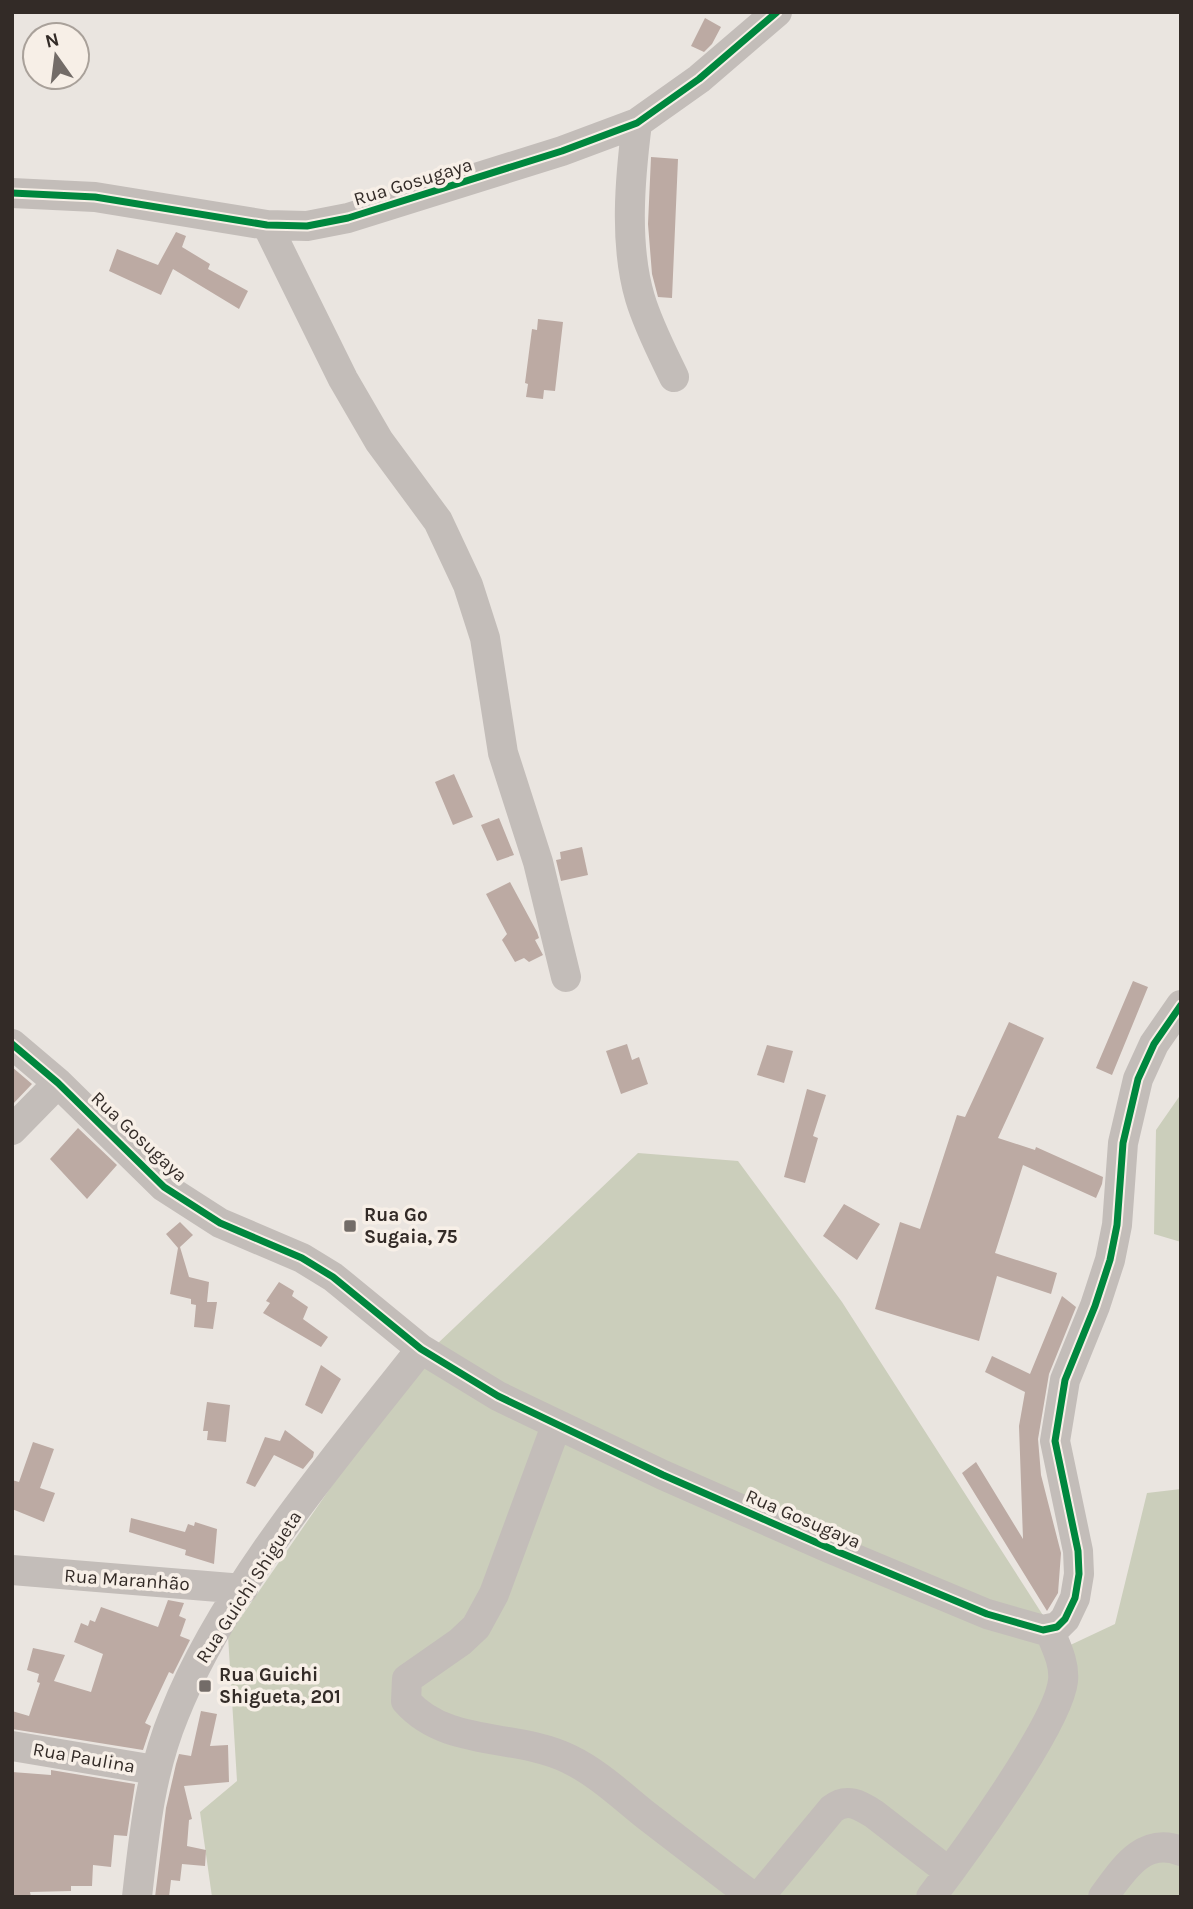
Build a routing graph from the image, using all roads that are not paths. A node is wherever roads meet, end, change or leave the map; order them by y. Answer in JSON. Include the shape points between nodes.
{"nodes":[{"id":1,"x":778,"y":12,"type":"edge"},
{"id":2,"x":637,"y":123,"type":"junction"},
{"id":3,"x":12,"y":193,"type":"edge"},
{"id":4,"x":267,"y":225,"type":"junction"},
{"id":5,"x":674,"y":377,"type":"dead end"},
{"id":6,"x":566,"y":978,"type":"dead end"},
{"id":7,"x":1181,"y":1005,"type":"edge"},
{"id":8,"x":12,"y":1044,"type":"edge"},
{"id":9,"x":58,"y":1083,"type":"junction"},
{"id":10,"x":12,"y":1130,"type":"edge"},
{"id":11,"x":421,"y":1349,"type":"junction"},
{"id":12,"x":556,"y":1426,"type":"junction"},
{"id":13,"x":12,"y":1570,"type":"edge"},
{"id":14,"x":243,"y":1589,"type":"junction"},
{"id":15,"x":1049,"y":1629,"type":"junction"},
{"id":16,"x":12,"y":1746,"type":"edge"},
{"id":17,"x":156,"y":1770,"type":"junction"},
{"id":18,"x":1181,"y":1851,"type":"edge"},
{"id":19,"x":949,"y":1872,"type":"junction"},
{"id":20,"x":137,"y":1897,"type":"edge"},
{"id":21,"x":756,"y":1897,"type":"edge"},
{"id":22,"x":931,"y":1897,"type":"edge"},
{"id":23,"x":1103,"y":1897,"type":"edge"}],
"edges":[{"from":1,"to":2,"type":"street","name":"Rua Gosugaya"},
{"from":2,"to":4,"type":"street","name":"Rua Gosugaya","via":[[359,215],[307,226]]},
{"from":2,"to":5,"type":"street","via":[[631,173],[635,278]]},
{"from":3,"to":4,"type":"street","name":"Rua Gosugaya","via":[[95,197]]},
{"from":4,"to":6,"type":"street","via":[[342,379],[379,441],[438,521],[468,585],[485,639],[506,764],[538,862]]},
{"from":7,"to":15,"type":"street","via":[[1154,1044],[1139,1079],[1123,1143],[1110,1260],[1059,1404],[1055,1441],[1079,1574],[1065,1619]]},
{"from":8,"to":9,"type":"street","name":"Rua Gosugaya"},
{"from":9,"to":10,"type":"street"},
{"from":9,"to":11,"type":"street","name":"Rua Gosugaya","via":[[164,1187],[220,1223],[302,1258],[333,1277]]},
{"from":11,"to":12,"type":"street","name":"Rua Gosugaya"},
{"from":11,"to":14,"type":"street","name":"Rua Guichi Shigueta","via":[[295,1513]]},
{"from":12,"to":15,"type":"street","name":"Rua Gosugaya","via":[[987,1615]]},
{"from":12,"to":21,"type":"street","via":[[488,1605],[460,1642],[407,1679],[406,1701],[432,1724],[539,1747],[569,1759]]},
{"from":13,"to":14,"type":"street","name":"Rua Maranhão"},
{"from":14,"to":17,"type":"street","name":"Rua Guichi Shigueta","via":[[174,1714]]},
{"from":15,"to":19,"type":"street","via":[[1063,1673],[1055,1706]]},
{"from":16,"to":17,"type":"street","name":"Rua Paulina"},
{"from":17,"to":20,"type":"street","name":"Rua Guichi Shigueta"},
{"from":18,"to":23,"type":"street","via":[[1155,1847],[1141,1852]]},
{"from":19,"to":21,"type":"street","via":[[874,1814],[847,1802],[832,1809]]},
{"from":19,"to":22,"type":"street"}]}
